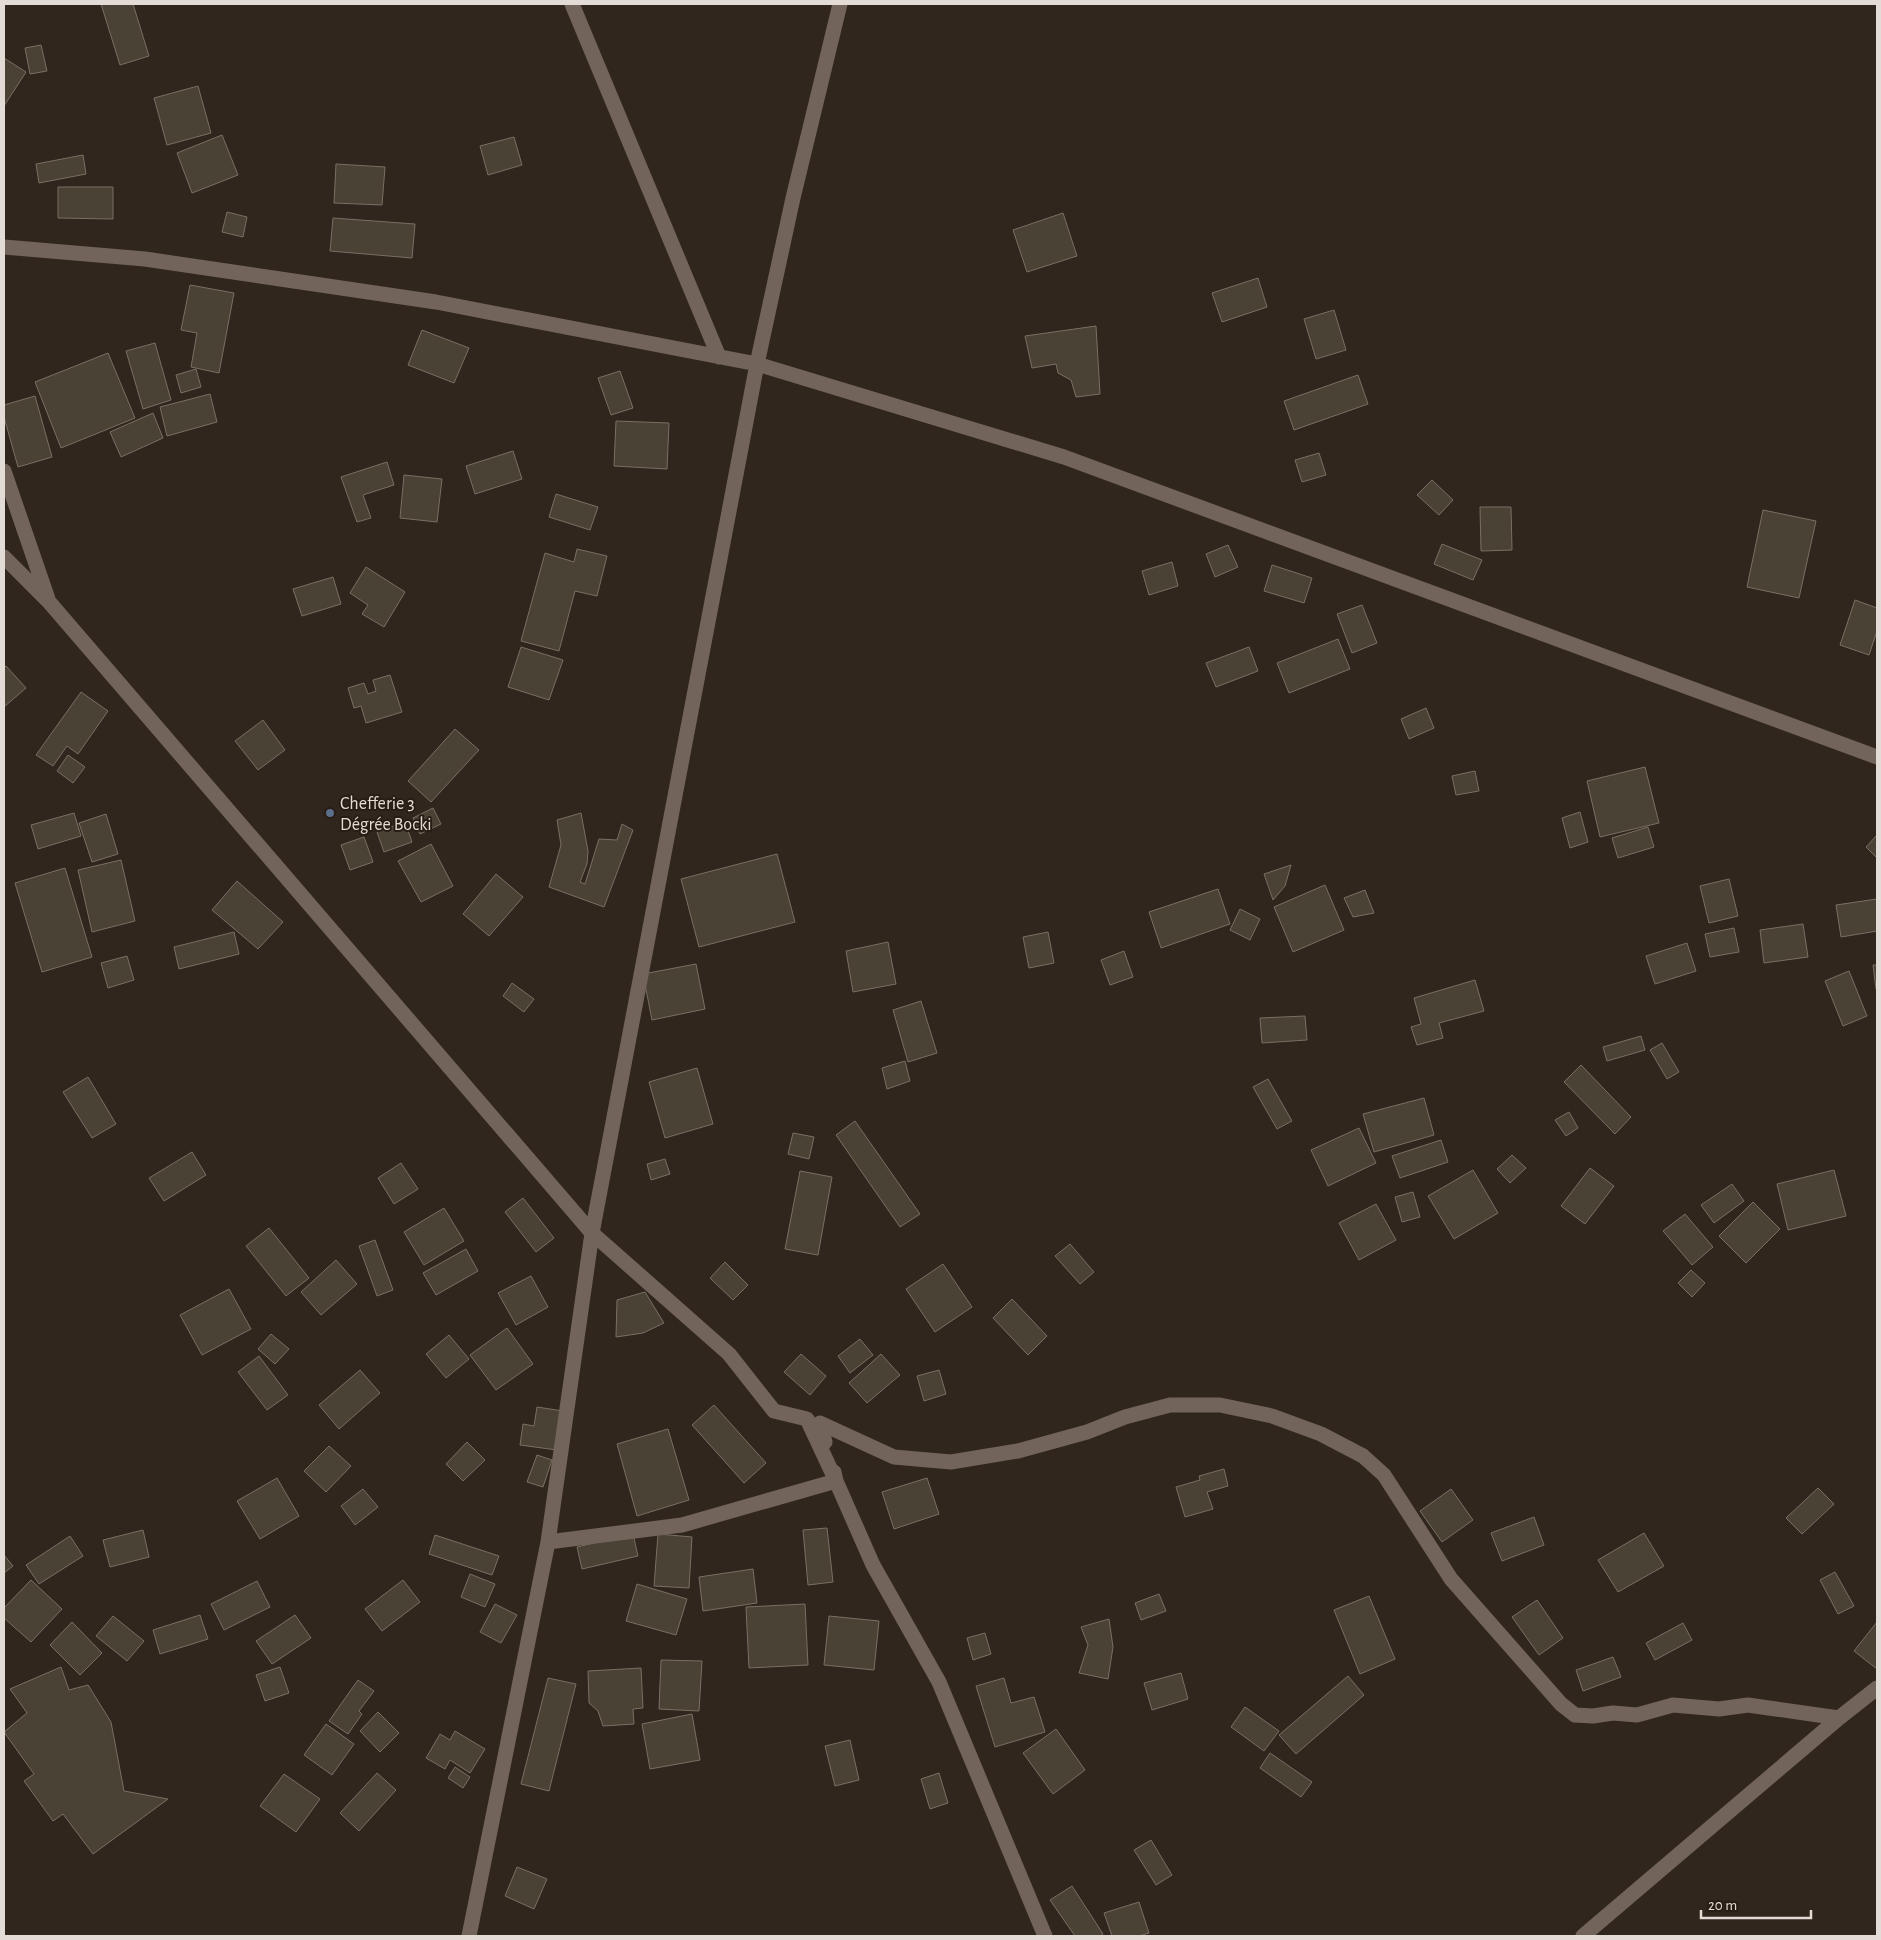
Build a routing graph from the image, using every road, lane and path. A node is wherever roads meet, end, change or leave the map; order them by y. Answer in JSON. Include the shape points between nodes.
{"nodes":[{"id":1,"x":572,"y":4,"type":"edge"},
{"id":2,"x":840,"y":4,"type":"edge"},
{"id":3,"x":4,"y":246,"type":"edge"},
{"id":4,"x":719,"y":357,"type":"junction"},
{"id":5,"x":757,"y":364,"type":"junction"},
{"id":6,"x":4,"y":471,"type":"edge"},
{"id":7,"x":4,"y":557,"type":"edge"},
{"id":8,"x":50,"y":603,"type":"junction"},
{"id":9,"x":1877,"y":757,"type":"edge"},
{"id":10,"x":592,"y":1233,"type":"junction"},
{"id":11,"x":836,"y":1481,"type":"junction"},
{"id":12,"x":548,"y":1542,"type":"junction"},
{"id":13,"x":1877,"y":1688,"type":"edge"},
{"id":14,"x":1840,"y":1718,"type":"junction"},
{"id":15,"x":469,"y":1936,"type":"edge"},
{"id":16,"x":1045,"y":1936,"type":"edge"},
{"id":17,"x":1583,"y":1936,"type":"edge"}],
"edges":[{"from":1,"to":4,"type":"street"},
{"from":2,"to":5,"type":"street"},
{"from":3,"to":4,"type":"street","via":[[145,259],[436,302]]},
{"from":4,"to":5,"type":"street"},
{"from":5,"to":9,"type":"street","via":[[1064,457]]},
{"from":5,"to":10,"type":"street"},
{"from":6,"to":8,"type":"street"},
{"from":7,"to":8,"type":"street"},
{"from":8,"to":10,"type":"street"},
{"from":10,"to":11,"type":"street","via":[[729,1354],[774,1411],[807,1419]]},
{"from":10,"to":12,"type":"street"},
{"from":11,"to":12,"type":"street","via":[[682,1526]]},
{"from":11,"to":14,"type":"street","via":[[820,1423],[894,1457],[951,1462],[1018,1452],[1170,1405],[1220,1405],[1272,1416],[1321,1434],[1363,1456],[1384,1475],[1451,1579],[1561,1704],[1575,1715],[1637,1715],[1673,1705],[1719,1709],[1748,1705]]},
{"from":11,"to":16,"type":"street","via":[[873,1565],[939,1682]]},
{"from":12,"to":15,"type":"street"},
{"from":13,"to":14,"type":"street"},
{"from":14,"to":17,"type":"street"}]}
